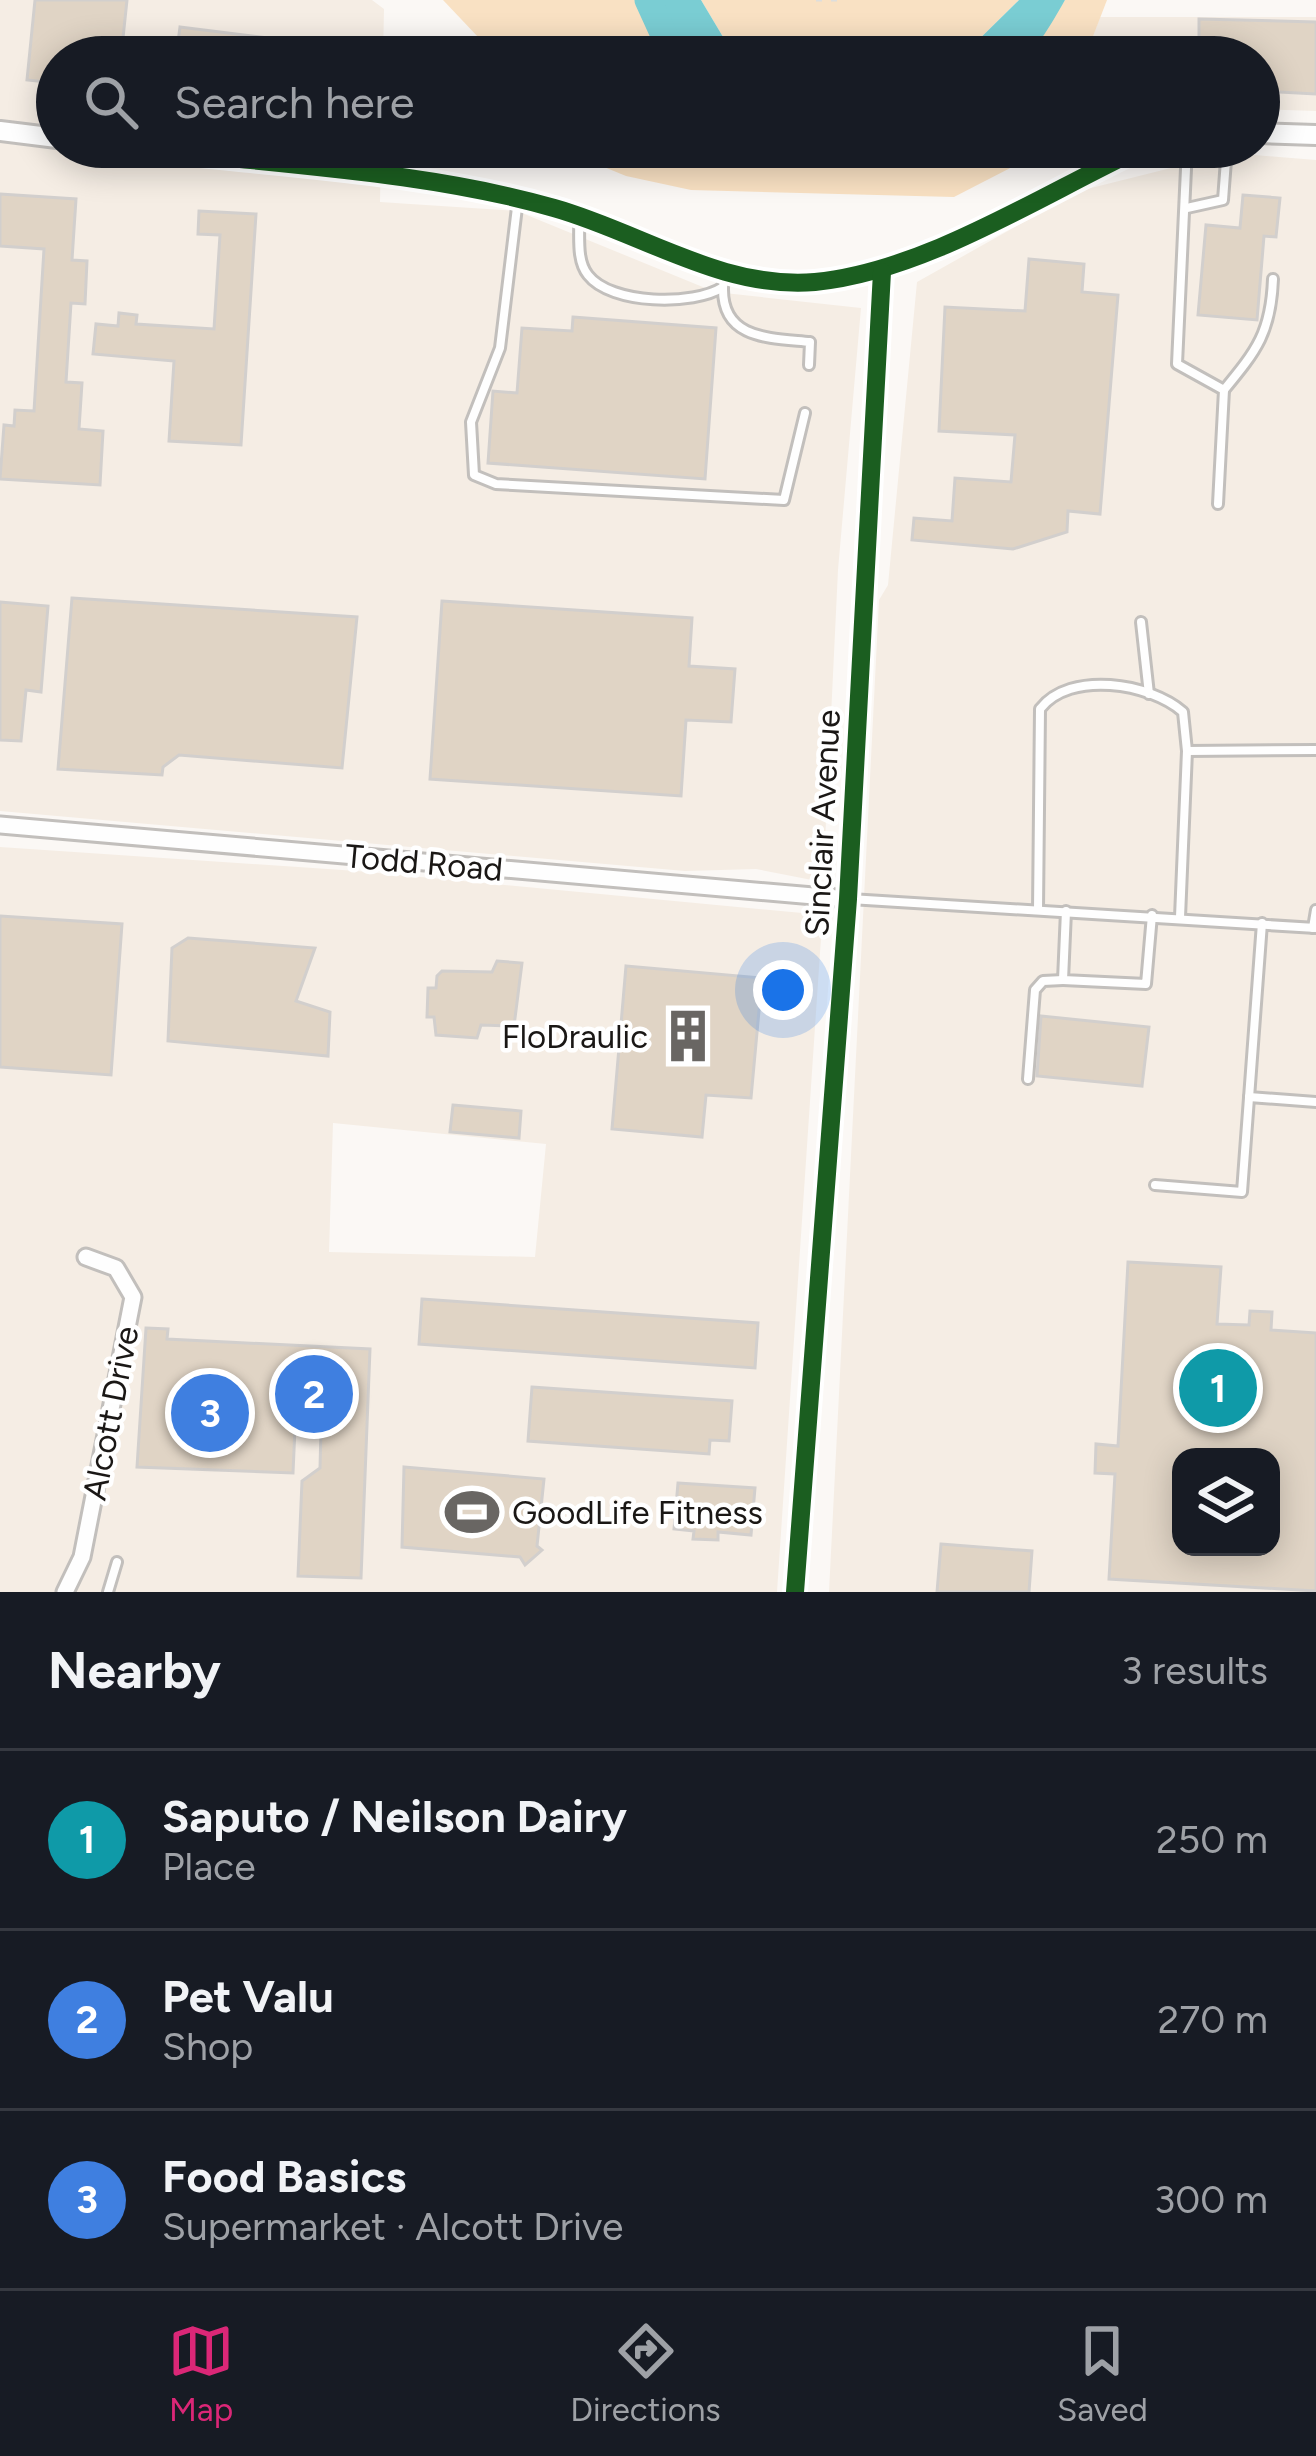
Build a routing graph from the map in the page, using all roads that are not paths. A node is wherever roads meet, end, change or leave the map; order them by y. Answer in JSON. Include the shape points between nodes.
{"nodes":[{"id":1,"x":0,"y":131,"type":"edge"},
{"id":2,"x":1280,"y":134,"type":"edge"},
{"id":3,"x":36,"y":135,"type":"edge"},
{"id":4,"x":1316,"y":135,"type":"edge"},
{"id":5,"x":283,"y":168,"type":"edge"},
{"id":6,"x":1100,"y":168,"type":"edge"},
{"id":7,"x":1187,"y":168,"type":"edge"},
{"id":8,"x":1225,"y":168,"type":"edge"},
{"id":9,"x":518,"y":200,"type":"junction"},
{"id":10,"x":1187,"y":208,"type":"junction"},
{"id":11,"x":579,"y":217,"type":"junction"},
{"id":12,"x":882,"y":272,"type":"junction"},
{"id":13,"x":724,"y":279,"type":"junction"},
{"id":14,"x":1273,"y":279,"type":"dead end"},
{"id":15,"x":808,"y":365,"type":"dead end"},
{"id":16,"x":1224,"y":391,"type":"junction"},
{"id":17,"x":805,"y":412,"type":"dead end"},
{"id":18,"x":1218,"y":504,"type":"dead end"},
{"id":19,"x":1142,"y":622,"type":"dead end"},
{"id":20,"x":1149,"y":694,"type":"junction"},
{"id":21,"x":1187,"y":751,"type":"junction"},
{"id":22,"x":1316,"y":751,"type":"edge"},
{"id":23,"x":0,"y":825,"type":"edge"},
{"id":24,"x":848,"y":899,"type":"junction"},
{"id":25,"x":1038,"y":910,"type":"junction"},
{"id":26,"x":1316,"y":910,"type":"edge"},
{"id":27,"x":1066,"y":911,"type":"junction"},
{"id":28,"x":1151,"y":915,"type":"junction"},
{"id":29,"x":1180,"y":917,"type":"junction"},
{"id":30,"x":1262,"y":923,"type":"junction"},
{"id":31,"x":1315,"y":928,"type":"edge"},
{"id":32,"x":1063,"y":980,"type":"junction"},
{"id":33,"x":1028,"y":1079,"type":"dead end"},
{"id":34,"x":1249,"y":1096,"type":"junction"},
{"id":35,"x":1316,"y":1102,"type":"edge"},
{"id":36,"x":1155,"y":1185,"type":"dead end"},
{"id":37,"x":86,"y":1257,"type":"dead end"},
{"id":38,"x":117,"y":1562,"type":"dead end"},
{"id":39,"x":65,"y":1592,"type":"edge"},
{"id":40,"x":108,"y":1592,"type":"edge"},
{"id":41,"x":795,"y":1592,"type":"edge"}],
"edges":[{"from":1,"to":3,"type":"street"},
{"from":2,"to":4,"type":"street"},
{"from":5,"to":9,"type":"street"},
{"from":6,"to":12,"type":"street"},
{"from":7,"to":10,"type":"lane"},
{"from":8,"to":10,"type":"lane","via":[[1222,200]]},
{"from":9,"to":11,"type":"street"},
{"from":9,"to":17,"type":"lane","via":[[500,348],[471,422],[474,475],[496,484],[784,500]]},
{"from":10,"to":16,"type":"lane","via":[[1177,364]]},
{"from":11,"to":13,"type":"street"},
{"from":11,"to":13,"type":"lane","via":[[583,265],[601,285],[693,302]]},
{"from":12,"to":13,"type":"street","via":[[811,282]]},
{"from":12,"to":24,"type":"street","name":"Sinclair Avenue"},
{"from":13,"to":15,"type":"lane","via":[[724,308],[736,326],[753,336],[811,342]]},
{"from":14,"to":16,"type":"lane","via":[[1272,317]]},
{"from":16,"to":18,"type":"lane"},
{"from":19,"to":20,"type":"lane"},
{"from":20,"to":21,"type":"lane","via":[[1183,712]]},
{"from":20,"to":25,"type":"lane","via":[[1083,688],[1058,693],[1040,710]]},
{"from":21,"to":22,"type":"lane"},
{"from":21,"to":29,"type":"lane"},
{"from":23,"to":24,"type":"street","name":"Todd Road"},
{"from":24,"to":25,"type":"lane"},
{"from":24,"to":41,"type":"street","name":"Sinclair Avenue"},
{"from":25,"to":27,"type":"lane"},
{"from":26,"to":31,"type":"lane"},
{"from":27,"to":28,"type":"lane"},
{"from":27,"to":32,"type":"lane"},
{"from":28,"to":29,"type":"lane"},
{"from":28,"to":32,"type":"lane","via":[[1146,984]]},
{"from":29,"to":30,"type":"lane"},
{"from":30,"to":31,"type":"lane"},
{"from":30,"to":34,"type":"lane"},
{"from":32,"to":33,"type":"lane","via":[[1035,990]]},
{"from":34,"to":35,"type":"lane"},
{"from":34,"to":36,"type":"lane","via":[[1242,1192]]},
{"from":37,"to":39,"type":"street","name":"Alcott Drive","via":[[116,1268],[134,1297],[82,1557]]},
{"from":38,"to":40,"type":"lane"}]}
